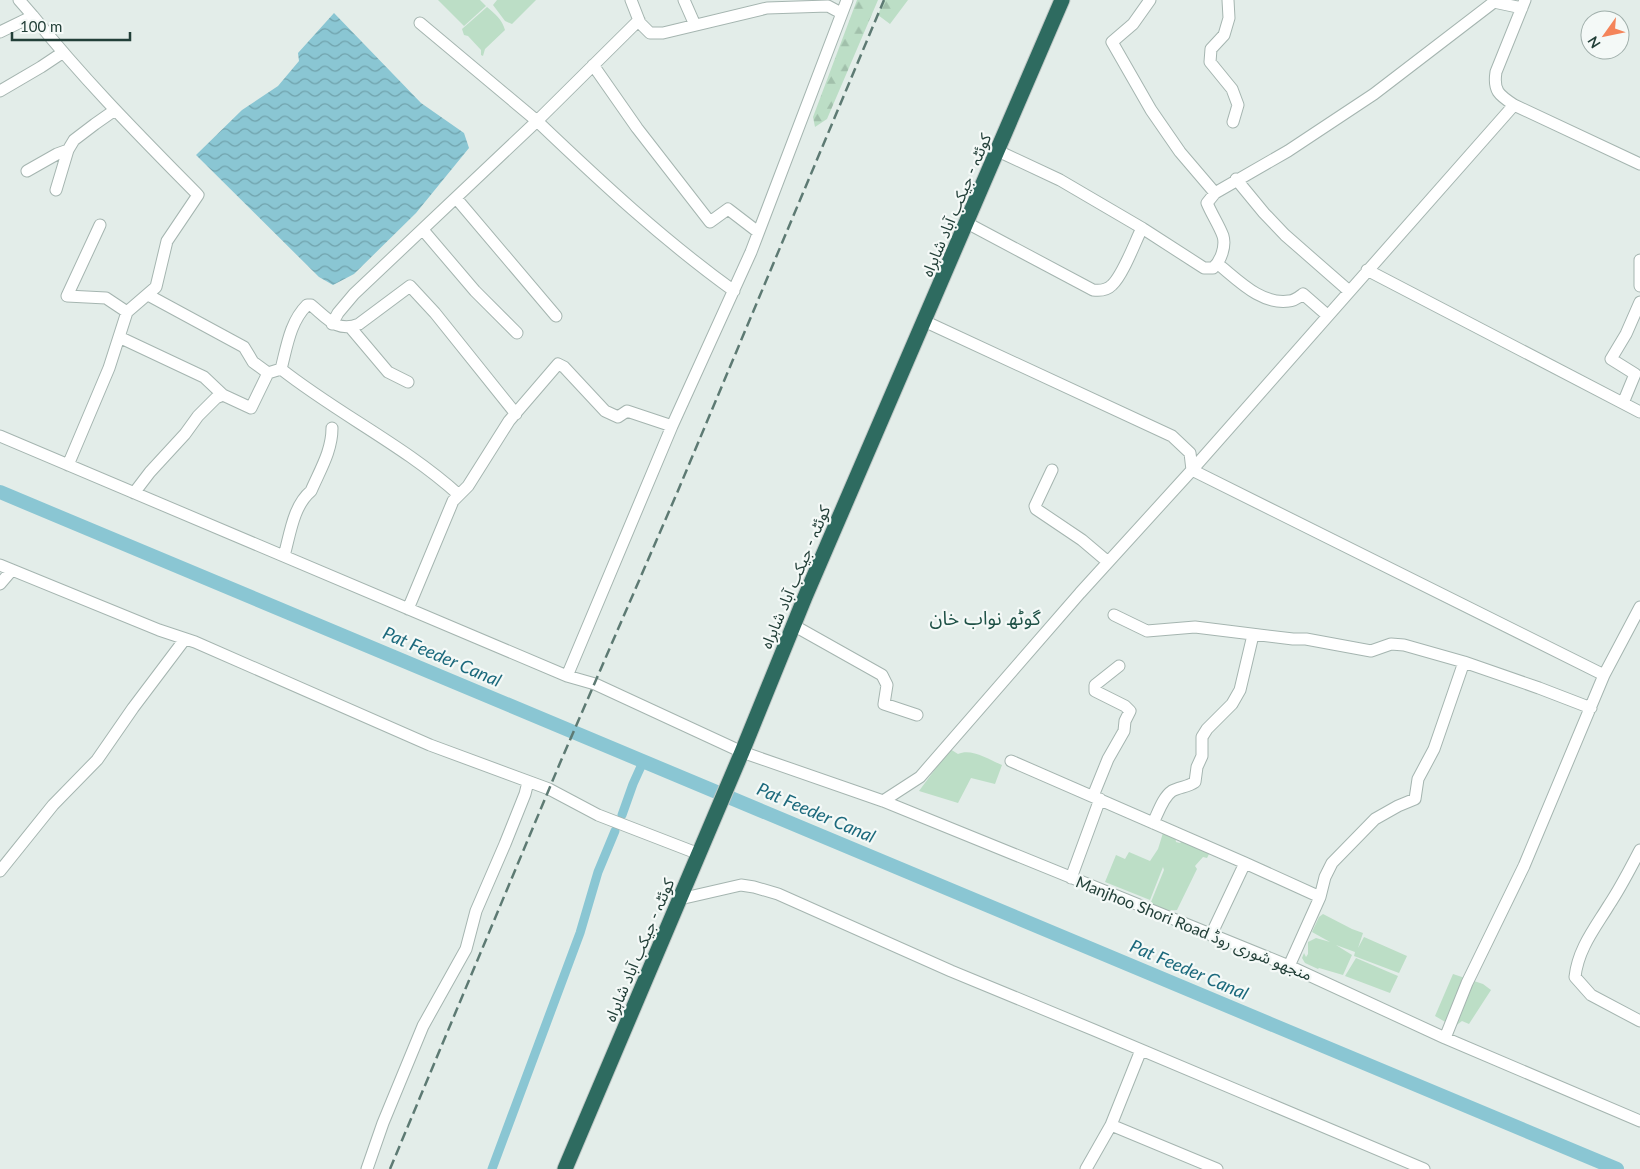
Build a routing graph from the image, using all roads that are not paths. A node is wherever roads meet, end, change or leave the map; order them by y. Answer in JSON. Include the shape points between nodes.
{"nodes":[{"id":1,"x":19,"y":0,"type":"edge"},
{"id":2,"x":631,"y":0,"type":"edge"},
{"id":3,"x":684,"y":0,"type":"edge"},
{"id":4,"x":847,"y":0,"type":"edge"},
{"id":5,"x":1061,"y":0,"type":"edge"},
{"id":6,"x":1150,"y":0,"type":"edge"},
{"id":7,"x":1228,"y":0,"type":"edge"},
{"id":8,"x":1493,"y":1,"type":"edge"},
{"id":9,"x":766,"y":4,"type":"edge"},
{"id":10,"x":1524,"y":4,"type":"edge"},
{"id":11,"x":841,"y":13,"type":"junction"},
{"id":12,"x":33,"y":16,"type":"junction"},
{"id":13,"x":639,"y":20,"type":"junction"},
{"id":14,"x":420,"y":23,"type":"dead end"},
{"id":15,"x":695,"y":25,"type":"junction"},
{"id":16,"x":0,"y":32,"type":"edge"},
{"id":17,"x":62,"y":53,"type":"junction"},
{"id":18,"x":593,"y":65,"type":"junction"},
{"id":19,"x":0,"y":91,"type":"edge"},
{"id":20,"x":1514,"y":105,"type":"junction"},
{"id":21,"x":115,"y":110,"type":"junction"},
{"id":22,"x":536,"y":121,"type":"junction"},
{"id":23,"x":1233,"y":122,"type":"dead end"},
{"id":24,"x":68,"y":150,"type":"junction"},
{"id":25,"x":998,"y":151,"type":"junction"},
{"id":26,"x":1640,"y":164,"type":"edge"},
{"id":27,"x":27,"y":171,"type":"dead end"},
{"id":28,"x":1236,"y":179,"type":"junction"},
{"id":29,"x":56,"y":190,"type":"dead end"},
{"id":30,"x":1215,"y":193,"type":"junction"},
{"id":31,"x":456,"y":198,"type":"junction"},
{"id":32,"x":967,"y":223,"type":"junction"},
{"id":33,"x":100,"y":225,"type":"dead end"},
{"id":34,"x":1142,"y":228,"type":"junction"},
{"id":35,"x":423,"y":230,"type":"junction"},
{"id":36,"x":758,"y":232,"type":"junction"},
{"id":37,"x":1640,"y":260,"type":"edge"},
{"id":38,"x":1218,"y":264,"type":"junction"},
{"id":39,"x":1367,"y":270,"type":"junction"},
{"id":40,"x":1640,"y":286,"type":"edge"},
{"id":41,"x":1349,"y":290,"type":"junction"},
{"id":42,"x":734,"y":291,"type":"junction"},
{"id":43,"x":148,"y":295,"type":"junction"},
{"id":44,"x":1640,"y":302,"type":"edge"},
{"id":45,"x":127,"y":312,"type":"junction"},
{"id":46,"x":1327,"y":315,"type":"junction"},
{"id":47,"x":556,"y":316,"type":"dead end"},
{"id":48,"x":924,"y":321,"type":"junction"},
{"id":49,"x":332,"y":324,"type":"junction"},
{"id":50,"x":350,"y":327,"type":"junction"},
{"id":51,"x":517,"y":333,"type":"dead end"},
{"id":52,"x":119,"y":337,"type":"junction"},
{"id":53,"x":281,"y":369,"type":"junction"},
{"id":54,"x":268,"y":373,"type":"junction"},
{"id":55,"x":408,"y":382,"type":"dead end"},
{"id":56,"x":1634,"y":389,"type":"edge"},
{"id":57,"x":223,"y":395,"type":"junction"},
{"id":58,"x":1623,"y":403,"type":"junction"},
{"id":59,"x":1640,"y":412,"type":"edge"},
{"id":60,"x":516,"y":414,"type":"junction"},
{"id":61,"x":672,"y":426,"type":"junction"},
{"id":62,"x":332,"y":428,"type":"dead end"},
{"id":63,"x":0,"y":436,"type":"edge"},
{"id":64,"x":68,"y":465,"type":"junction"},
{"id":65,"x":1052,"y":470,"type":"dead end"},
{"id":66,"x":1192,"y":470,"type":"junction"},
{"id":67,"x":134,"y":493,"type":"junction"},
{"id":68,"x":459,"y":495,"type":"junction"},
{"id":69,"x":284,"y":556,"type":"junction"},
{"id":70,"x":1108,"y":562,"type":"junction"},
{"id":71,"x":0,"y":566,"type":"edge"},
{"id":72,"x":12,"y":570,"type":"junction"},
{"id":73,"x":0,"y":584,"type":"edge"},
{"id":74,"x":1640,"y":607,"type":"edge"},
{"id":75,"x":408,"y":609,"type":"junction"},
{"id":76,"x":1114,"y":615,"type":"dead end"},
{"id":77,"x":794,"y":625,"type":"junction"},
{"id":78,"x":1253,"y":635,"type":"junction"},
{"id":79,"x":186,"y":639,"type":"junction"},
{"id":80,"x":1464,"y":662,"type":"junction"},
{"id":81,"x":1119,"y":666,"type":"dead end"},
{"id":82,"x":1604,"y":675,"type":"junction"},
{"id":83,"x":567,"y":676,"type":"junction"},
{"id":84,"x":1591,"y":708,"type":"junction"},
{"id":85,"x":917,"y":715,"type":"dead end"},
{"id":86,"x":742,"y":752,"type":"junction"},
{"id":87,"x":1011,"y":761,"type":"dead end"},
{"id":88,"x":528,"y":782,"type":"junction"},
{"id":89,"x":1096,"y":798,"type":"junction"},
{"id":90,"x":882,"y":801,"type":"junction"},
{"id":91,"x":1153,"y":822,"type":"junction"},
{"id":92,"x":1640,"y":850,"type":"edge"},
{"id":93,"x":699,"y":854,"type":"junction"},
{"id":94,"x":1245,"y":862,"type":"junction"},
{"id":95,"x":0,"y":871,"type":"edge"},
{"id":96,"x":1071,"y":878,"type":"junction"},
{"id":97,"x":1320,"y":897,"type":"junction"},
{"id":98,"x":680,"y":898,"type":"junction"},
{"id":99,"x":1212,"y":935,"type":"junction"},
{"id":100,"x":1289,"y":966,"type":"junction"},
{"id":101,"x":1640,"y":1021,"type":"edge"},
{"id":102,"x":1445,"y":1038,"type":"junction"},
{"id":103,"x":1141,"y":1050,"type":"junction"},
{"id":104,"x":1640,"y":1121,"type":"edge"},
{"id":105,"x":1111,"y":1125,"type":"junction"},
{"id":106,"x":367,"y":1169,"type":"edge"},
{"id":107,"x":565,"y":1169,"type":"edge"},
{"id":108,"x":1086,"y":1169,"type":"edge"},
{"id":109,"x":1216,"y":1169,"type":"edge"},
{"id":110,"x":1424,"y":1169,"type":"edge"}],
"edges":[{"from":1,"to":12,"type":"street"},
{"from":2,"to":13,"type":"street"},
{"from":3,"to":15,"type":"street"},
{"from":4,"to":11,"type":"street"},
{"from":5,"to":25,"type":"highway","name":"کوئٹہ - جیکب آباد شاہراہ"},
{"from":6,"to":30,"type":"street","via":[[1133,24],[1112,42],[1151,110],[1180,152]]},
{"from":7,"to":23,"type":"street","via":[[1229,18],[1224,35],[1211,50],[1210,62],[1232,89],[1238,105]]},
{"from":8,"to":10,"type":"street"},
{"from":8,"to":28,"type":"street","via":[[1374,94],[1288,150]]},
{"from":9,"to":11,"type":"street","via":[[828,6]]},
{"from":9,"to":15,"type":"street"},
{"from":10,"to":20,"type":"street","via":[[1494,84],[1501,96]]},
{"from":11,"to":36,"type":"street"},
{"from":12,"to":16,"type":"street"},
{"from":12,"to":17,"type":"street"},
{"from":13,"to":15,"type":"street","via":[[650,33]]},
{"from":13,"to":18,"type":"street"},
{"from":14,"to":22,"type":"street"},
{"from":17,"to":19,"type":"street"},
{"from":17,"to":21,"type":"street"},
{"from":18,"to":22,"type":"street"},
{"from":18,"to":36,"type":"street","via":[[710,222],[728,209]]},
{"from":20,"to":26,"type":"street"},
{"from":20,"to":39,"type":"street"},
{"from":21,"to":24,"type":"street","via":[[74,140]]},
{"from":21,"to":43,"type":"street","via":[[198,195],[167,241],[156,287]]},
{"from":22,"to":31,"type":"street"},
{"from":22,"to":42,"type":"street","via":[[660,235]]},
{"from":24,"to":27,"type":"street"},
{"from":24,"to":29,"type":"street"},
{"from":25,"to":32,"type":"highway","name":"کوئٹہ - جیکب آباد شاہراہ"},
{"from":25,"to":34,"type":"street","via":[[1060,180]]},
{"from":28,"to":30,"type":"street"},
{"from":28,"to":41,"type":"street","via":[[1285,235]]},
{"from":30,"to":38,"type":"street","via":[[1207,203],[1224,237]]},
{"from":31,"to":35,"type":"street"},
{"from":31,"to":47,"type":"street"},
{"from":32,"to":34,"type":"street","via":[[1100,291],[1113,284]]},
{"from":32,"to":48,"type":"highway","name":"کوئٹہ - جیکب آباد شاہراہ"},
{"from":33,"to":45,"type":"street","via":[[67,296],[106,298]]},
{"from":34,"to":38,"type":"street","via":[[1204,268]]},
{"from":35,"to":49,"type":"street","via":[[354,294]]},
{"from":35,"to":51,"type":"street","via":[[475,291]]},
{"from":36,"to":42,"type":"street"},
{"from":37,"to":40,"type":"street"},
{"from":38,"to":46,"type":"street","via":[[1253,292],[1270,300],[1291,302],[1303,294]]},
{"from":39,"to":41,"type":"street"},
{"from":39,"to":58,"type":"street"},
{"from":41,"to":46,"type":"street"},
{"from":42,"to":61,"type":"street"},
{"from":43,"to":45,"type":"street"},
{"from":43,"to":54,"type":"street","via":[[244,347],[253,362]]},
{"from":44,"to":56,"type":"street","via":[[1611,359],[1635,374]]},
{"from":45,"to":52,"type":"street"},
{"from":46,"to":66,"type":"street"},
{"from":48,"to":66,"type":"street","via":[[1172,436],[1190,453]]},
{"from":48,"to":77,"type":"highway","name":"کوئٹہ - جیکب آباد شاہراہ"},
{"from":49,"to":50,"type":"street"},
{"from":49,"to":53,"type":"street","via":[[311,305],[307,306],[293,325]]},
{"from":50,"to":55,"type":"street","via":[[388,372]]},
{"from":50,"to":60,"type":"street","via":[[359,324],[410,286]]},
{"from":52,"to":57,"type":"street","via":[[204,377]]},
{"from":52,"to":64,"type":"street"},
{"from":53,"to":54,"type":"street"},
{"from":53,"to":68,"type":"street","via":[[446,482]]},
{"from":54,"to":57,"type":"street","via":[[251,408]]},
{"from":56,"to":58,"type":"street"},
{"from":57,"to":67,"type":"street","via":[[198,416]]},
{"from":58,"to":59,"type":"street"},
{"from":60,"to":61,"type":"street","via":[[558,364],[613,416],[618,417],[627,411]]},
{"from":60,"to":68,"type":"street","via":[[503,428],[468,486]]},
{"from":61,"to":83,"type":"street"},
{"from":62,"to":69,"type":"street","via":[[330,450],[294,517]]},
{"from":63,"to":64,"type":"street","name":"Manjhoo Shori Road منجھو شوری روڈ"},
{"from":64,"to":67,"type":"street","name":"Manjhoo Shori Road منجھو شوری روڈ"},
{"from":65,"to":70,"type":"street","via":[[1036,509]]},
{"from":66,"to":70,"type":"street"},
{"from":66,"to":82,"type":"street"},
{"from":67,"to":69,"type":"street","name":"Manjhoo Shori Road منجھو شوری روڈ"},
{"from":68,"to":75,"type":"street","via":[[453,501]]},
{"from":69,"to":75,"type":"street","name":"Manjhoo Shori Road منجھو شوری روڈ"},
{"from":70,"to":90,"type":"street","via":[[920,777]]},
{"from":71,"to":72,"type":"street"},
{"from":72,"to":73,"type":"street"},
{"from":72,"to":79,"type":"street"},
{"from":74,"to":82,"type":"street"},
{"from":75,"to":83,"type":"street","name":"Manjhoo Shori Road منجھو شوری روڈ"},
{"from":76,"to":78,"type":"street","via":[[1147,631],[1195,627]]},
{"from":77,"to":85,"type":"street","via":[[882,676],[887,685],[884,704]]},
{"from":77,"to":86,"type":"highway","name":"کوئٹہ - جیکب آباد شاہراہ"},
{"from":78,"to":80,"type":"street","via":[[1306,639],[1371,651],[1391,644],[1404,645]]},
{"from":78,"to":91,"type":"street","via":[[1240,690],[1232,704],[1202,737],[1202,756],[1195,782],[1173,790]]},
{"from":79,"to":88,"type":"street","via":[[430,745]]},
{"from":79,"to":95,"type":"street","via":[[97,760],[53,805]]},
{"from":80,"to":84,"type":"street"},
{"from":80,"to":97,"type":"street","via":[[1434,749],[1418,779],[1415,799],[1375,819],[1361,832],[1332,863]]},
{"from":81,"to":89,"type":"street","via":[[1095,685],[1095,691],[1130,711],[1124,731],[1108,759]]},
{"from":82,"to":84,"type":"street"},
{"from":83,"to":86,"type":"street","name":"Manjhoo Shori Road منجھو شوری روڈ","via":[[595,684]]},
{"from":84,"to":102,"type":"street","via":[[1524,866],[1467,983]]},
{"from":86,"to":90,"type":"street","name":"Manjhoo Shori Road منجھو شوری روڈ"},
{"from":86,"to":93,"type":"highway","name":"کوئٹہ - جیکب آباد شاہراہ"},
{"from":87,"to":89,"type":"street"},
{"from":88,"to":93,"type":"street"},
{"from":88,"to":106,"type":"street","via":[[476,910],[466,949],[423,1026]]},
{"from":89,"to":91,"type":"street"},
{"from":89,"to":96,"type":"street"},
{"from":90,"to":96,"type":"street","name":"Manjhoo Shori Road منجھو شوری روڈ"},
{"from":91,"to":94,"type":"street"},
{"from":92,"to":101,"type":"street","via":[[1625,880],[1586,940],[1576,963],[1575,977],[1591,994]]},
{"from":93,"to":98,"type":"highway","name":"کوئٹہ - جیکب آباد شاہراہ"},
{"from":94,"to":97,"type":"street"},
{"from":94,"to":99,"type":"street"},
{"from":96,"to":99,"type":"street","name":"Manjhoo Shori Road منجھو شوری روڈ"},
{"from":97,"to":100,"type":"street"},
{"from":98,"to":103,"type":"street","via":[[741,885],[754,886]]},
{"from":98,"to":107,"type":"highway","name":"کوئٹہ - جیکب آباد شاہراہ"},
{"from":99,"to":100,"type":"street","name":"Manjhoo Shori Road منجھو شوری روڈ"},
{"from":100,"to":102,"type":"street","name":"Manjhoo Shori Road منجھو شوری روڈ"},
{"from":102,"to":104,"type":"street","name":"Manjhoo Shori Road منجھو شوری روڈ"},
{"from":103,"to":105,"type":"street"},
{"from":103,"to":110,"type":"street"},
{"from":105,"to":108,"type":"street"},
{"from":105,"to":109,"type":"street"}]}
